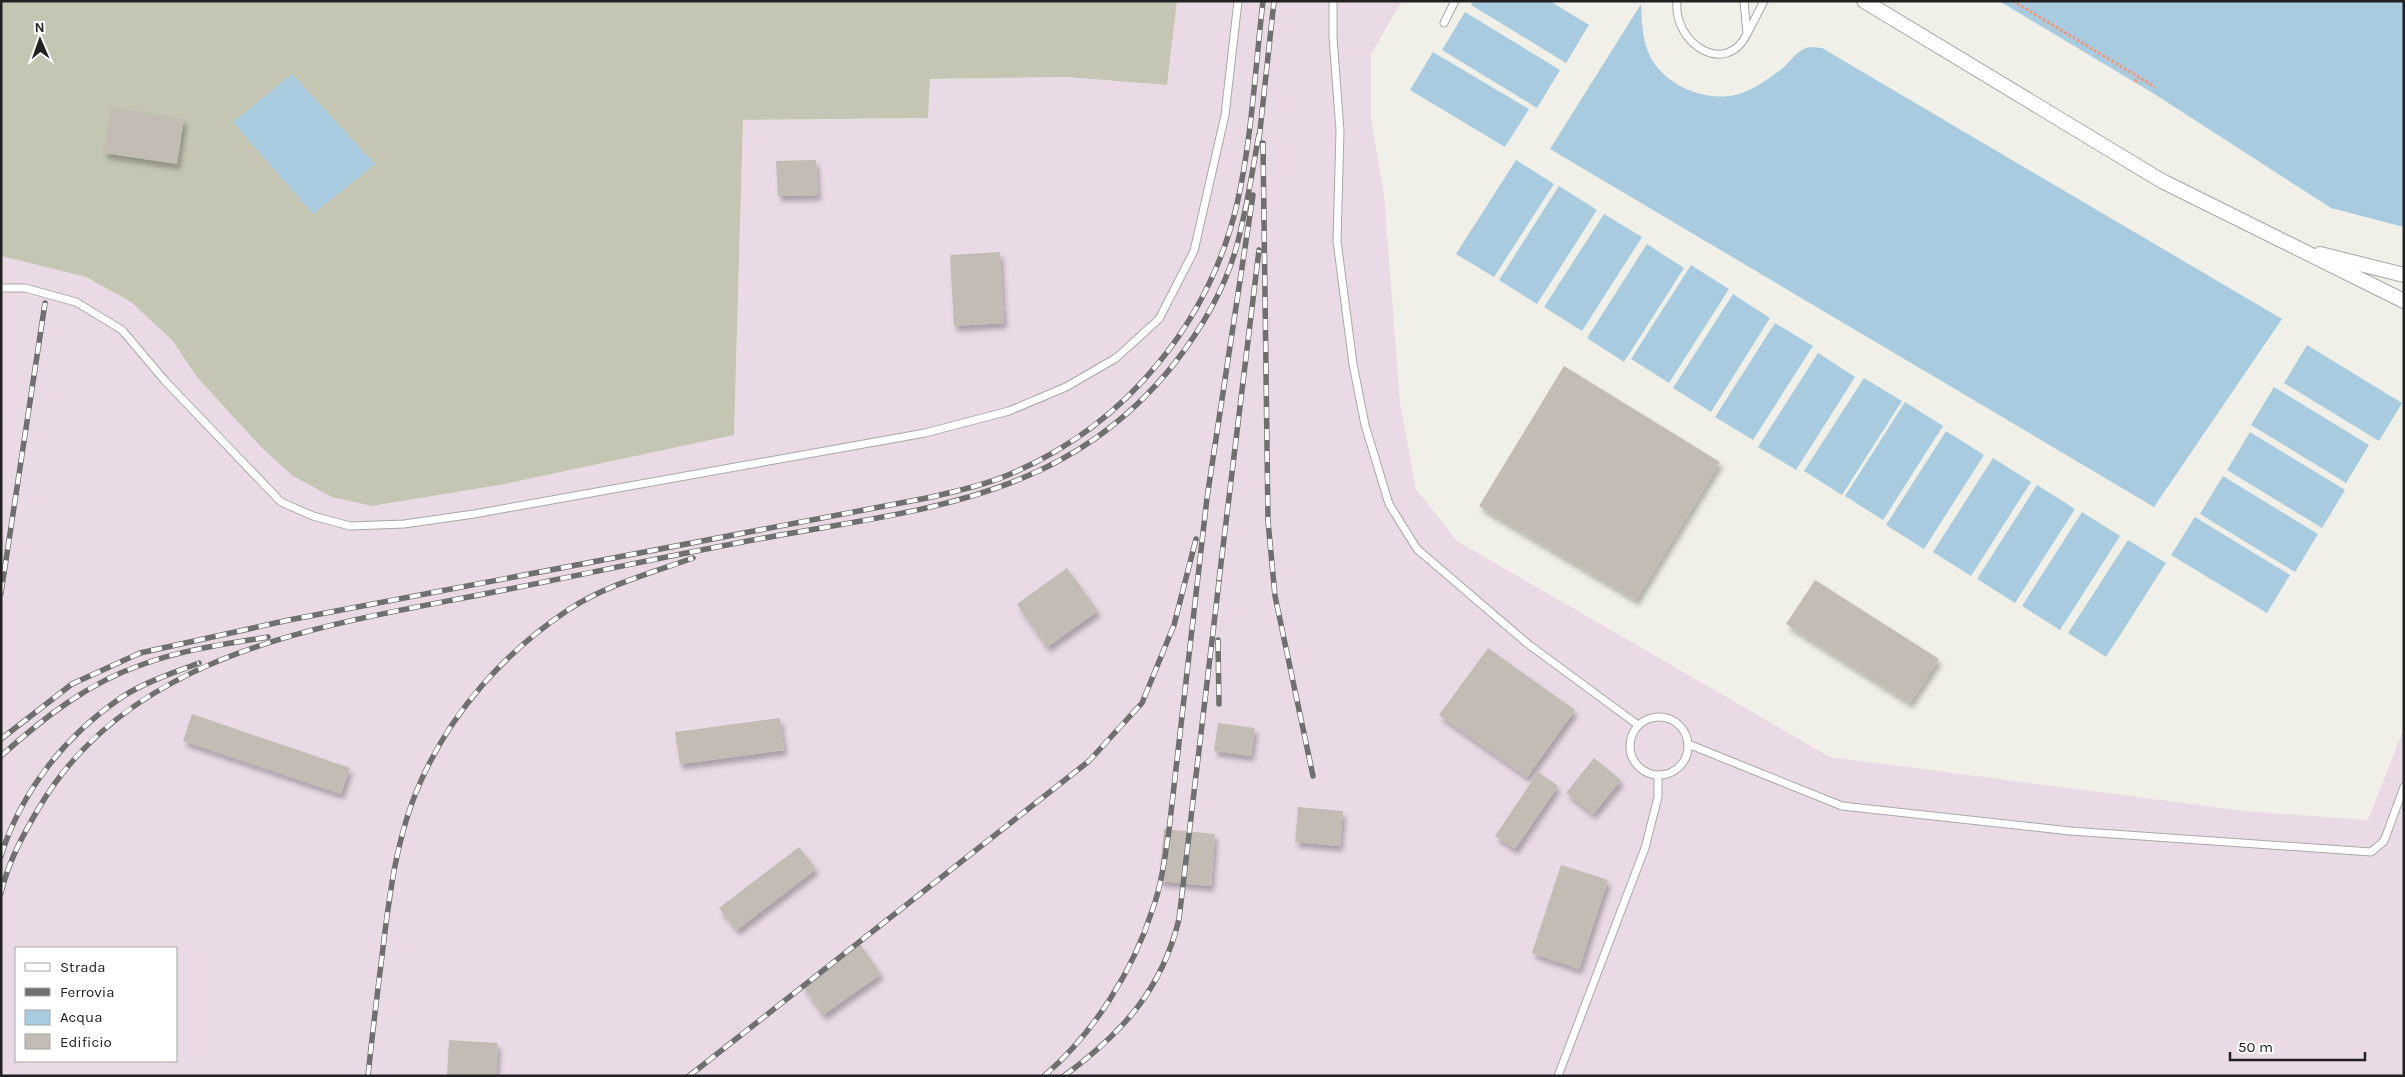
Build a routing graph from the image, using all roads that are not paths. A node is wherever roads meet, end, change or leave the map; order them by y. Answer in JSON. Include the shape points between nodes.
{"nodes":[{"id":1,"x":1238,"y":1,"type":"edge"},
{"id":2,"x":1333,"y":1,"type":"edge"},
{"id":3,"x":1455,"y":1,"type":"edge"},
{"id":4,"x":1677,"y":1,"type":"edge"},
{"id":5,"x":1744,"y":1,"type":"edge"},
{"id":6,"x":1764,"y":1,"type":"edge"},
{"id":7,"x":1864,"y":1,"type":"edge"},
{"id":8,"x":1444,"y":23,"type":"dead end"},
{"id":9,"x":1747,"y":34,"type":"junction"},
{"id":10,"x":2291,"y":246,"type":"junction"},
{"id":11,"x":2404,"y":275,"type":"edge"},
{"id":12,"x":1,"y":288,"type":"edge"},
{"id":13,"x":2404,"y":301,"type":"edge"},
{"id":14,"x":1638,"y":725,"type":"junction"},
{"id":15,"x":1688,"y":744,"type":"junction"},
{"id":16,"x":1658,"y":775,"type":"junction"},
{"id":17,"x":2404,"y":786,"type":"edge"},
{"id":18,"x":1558,"y":1076,"type":"edge"}],
"edges":[{"from":1,"to":12,"type":"lane","via":[[1225,115],[1194,252],[1159,319],[1116,358],[1066,387],[1009,411],[925,433],[474,514],[404,524],[350,526],[312,516],[281,502],[166,382],[122,330],[76,302],[25,288]]},
{"from":2,"to":14,"type":"lane","via":[[1340,131],[1336,241],[1363,417],[1389,504],[1417,549],[1430,561],[1528,644]]},
{"from":3,"to":8,"type":"lane"},
{"from":4,"to":9,"type":"lane","via":[[1679,24],[1686,38],[1707,53],[1730,51],[1743,43]]},
{"from":5,"to":9,"type":"lane"},
{"from":6,"to":9,"type":"lane"},
{"from":7,"to":10,"type":"street","via":[[2162,181]]},
{"from":10,"to":11,"type":"street"},
{"from":10,"to":13,"type":"street"},
{"from":14,"to":15,"type":"lane","via":[[1655,717],[1674,720],[1681,727]]},
{"from":14,"to":16,"type":"lane","via":[[1632,733],[1630,752],[1640,768]]},
{"from":15,"to":16,"type":"lane","via":[[1683,762],[1667,774]]},
{"from":15,"to":17,"type":"lane","via":[[1842,806],[2070,831],[2371,852],[2384,841]]},
{"from":16,"to":18,"type":"lane","via":[[1658,797],[1645,848]]}]}
